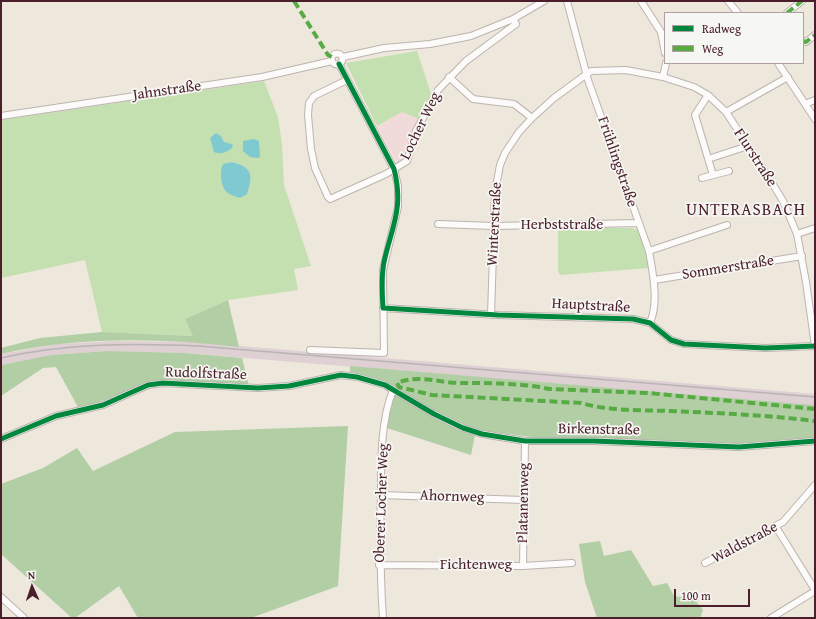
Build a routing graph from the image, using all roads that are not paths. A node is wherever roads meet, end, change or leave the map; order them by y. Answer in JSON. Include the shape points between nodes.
{"nodes":[{"id":1,"x":544,"y":1,"type":"edge"},
{"id":2,"x":568,"y":1,"type":"edge"},
{"id":3,"x":641,"y":1,"type":"edge"},
{"id":4,"x":728,"y":1,"type":"edge"},
{"id":5,"x":801,"y":2,"type":"edge"},
{"id":6,"x":737,"y":12,"type":"edge"},
{"id":7,"x":788,"y":12,"type":"edge"},
{"id":8,"x":515,"y":21,"type":"junction"},
{"id":9,"x":815,"y":35,"type":"edge"},
{"id":10,"x":804,"y":42,"type":"edge"},
{"id":11,"x":664,"y":48,"type":"edge"},
{"id":12,"x":343,"y":57,"type":"junction"},
{"id":13,"x":332,"y":61,"type":"junction"},
{"id":14,"x":339,"y":64,"type":"junction"},
{"id":15,"x":666,"y":64,"type":"edge"},
{"id":16,"x":779,"y":64,"type":"edge"},
{"id":17,"x":586,"y":74,"type":"junction"},
{"id":18,"x":663,"y":77,"type":"junction"},
{"id":19,"x":788,"y":77,"type":"junction"},
{"id":20,"x":449,"y":78,"type":"junction"},
{"id":21,"x":347,"y":80,"type":"junction"},
{"id":22,"x":708,"y":95,"type":"junction"},
{"id":23,"x":815,"y":100,"type":"edge"},
{"id":24,"x":805,"y":104,"type":"junction"},
{"id":25,"x":726,"y":112,"type":"junction"},
{"id":26,"x":1,"y":116,"type":"edge"},
{"id":27,"x":532,"y":118,"type":"junction"},
{"id":28,"x":815,"y":119,"type":"edge"},
{"id":29,"x":748,"y":146,"type":"junction"},
{"id":30,"x":708,"y":159,"type":"junction"},
{"id":31,"x":394,"y":169,"type":"junction"},
{"id":32,"x":728,"y":171,"type":"dead end"},
{"id":33,"x":713,"y":175,"type":"junction"},
{"id":34,"x":702,"y":178,"type":"dead end"},
{"id":35,"x":638,"y":223,"type":"junction"},
{"id":36,"x":438,"y":224,"type":"dead end"},
{"id":37,"x":727,"y":225,"type":"dead end"},
{"id":38,"x":494,"y":226,"type":"junction"},
{"id":39,"x":815,"y":228,"type":"edge"},
{"id":40,"x":797,"y":234,"type":"junction"},
{"id":41,"x":649,"y":251,"type":"junction"},
{"id":42,"x":802,"y":256,"type":"junction"},
{"id":43,"x":654,"y":280,"type":"junction"},
{"id":44,"x":382,"y":308,"type":"junction"},
{"id":45,"x":491,"y":314,"type":"junction"},
{"id":46,"x":650,"y":323,"type":"junction"},
{"id":47,"x":815,"y":346,"type":"edge"},
{"id":48,"x":310,"y":350,"type":"dead end"},
{"id":49,"x":393,"y":390,"type":"junction"},
{"id":50,"x":1,"y":439,"type":"edge"},
{"id":51,"x":525,"y":441,"type":"junction"},
{"id":52,"x":815,"y":441,"type":"edge"},
{"id":53,"x":815,"y":485,"type":"edge"},
{"id":54,"x":381,"y":496,"type":"junction"},
{"id":55,"x":523,"y":500,"type":"junction"},
{"id":56,"x":776,"y":527,"type":"junction"},
{"id":57,"x":572,"y":563,"type":"dead end"},
{"id":58,"x":705,"y":564,"type":"dead end"},
{"id":59,"x":380,"y":565,"type":"junction"},
{"id":60,"x":523,"y":566,"type":"junction"},
{"id":61,"x":815,"y":591,"type":"edge"},
{"id":62,"x":1,"y":597,"type":"edge"},
{"id":63,"x":24,"y":618,"type":"edge"},
{"id":64,"x":384,"y":618,"type":"edge"},
{"id":65,"x":771,"y":618,"type":"edge"}],
"edges":[{"from":1,"to":8,"type":"street","name":"Jahnstraße"},
{"from":2,"to":17,"type":"street","name":"Frühlingstraße"},
{"from":3,"to":11,"type":"street","via":[[661,32]]},
{"from":4,"to":6,"type":"street"},
{"from":5,"to":7,"type":"street"},
{"from":8,"to":12,"type":"street","name":"Jahnstraße","via":[[471,36],[384,48]]},
{"from":8,"to":20,"type":"street","name":"Locher Weg"},
{"from":9,"to":10,"type":"street"},
{"from":12,"to":13,"type":"street","name":"Jahnstraße","via":[[336,53]]},
{"from":12,"to":14,"type":"street"},
{"from":13,"to":14,"type":"street"},
{"from":13,"to":26,"type":"street","name":"Jahnstraße","via":[[262,77]]},
{"from":14,"to":21,"type":"street"},
{"from":15,"to":18,"type":"street"},
{"from":16,"to":19,"type":"street"},
{"from":17,"to":18,"type":"street","name":"Flurstraße","via":[[595,70],[626,70]]},
{"from":17,"to":27,"type":"street","name":"Winterstraße"},
{"from":17,"to":35,"type":"street","name":"Frühlingstraße"},
{"from":18,"to":22,"type":"street","name":"Flurstraße","via":[[681,82]]},
{"from":19,"to":24,"type":"street"},
{"from":19,"to":25,"type":"street"},
{"from":20,"to":27,"type":"street","via":[[473,99],[514,104]]},
{"from":20,"to":31,"type":"street","name":"Locher Weg","via":[[428,107],[416,131],[407,161]]},
{"from":21,"to":31,"type":"street"},
{"from":21,"to":31,"type":"street","via":[[314,96],[309,103],[311,149],[315,168],[328,197],[334,198]]},
{"from":22,"to":25,"type":"street","name":"Flurstraße"},
{"from":22,"to":30,"type":"street","via":[[695,115]]},
{"from":23,"to":24,"type":"street"},
{"from":24,"to":28,"type":"street"},
{"from":25,"to":29,"type":"street","name":"Flurstraße"},
{"from":27,"to":38,"type":"street","name":"Winterstraße","via":[[512,142],[500,165],[495,192]]},
{"from":29,"to":30,"type":"street"},
{"from":29,"to":40,"type":"street","name":"Flurstraße","via":[[783,201]]},
{"from":30,"to":33,"type":"street"},
{"from":31,"to":44,"type":"street","name":"Locher Weg","via":[[398,186],[398,207],[384,262]]},
{"from":32,"to":33,"type":"street"},
{"from":33,"to":34,"type":"street"},
{"from":35,"to":38,"type":"street","name":"Herbststraße"},
{"from":35,"to":41,"type":"street","name":"Frühlingstraße"},
{"from":36,"to":38,"type":"street","name":"Herbststraße"},
{"from":37,"to":41,"type":"street"},
{"from":38,"to":45,"type":"street","name":"Winterstraße"},
{"from":39,"to":40,"type":"street"},
{"from":40,"to":42,"type":"street","name":"Flurstraße"},
{"from":41,"to":43,"type":"street","name":"Frühlingstraße"},
{"from":42,"to":43,"type":"street","name":"Sommerstraße"},
{"from":42,"to":47,"type":"street","name":"Flurstraße"},
{"from":43,"to":46,"type":"street","name":"Frühlingstraße","via":[[654,309]]},
{"from":44,"to":45,"type":"street","name":"Hauptstraße"},
{"from":44,"to":48,"type":"street","name":"Locher Weg","via":[[384,353]]},
{"from":45,"to":46,"type":"street","name":"Hauptstraße","via":[[633,320]]},
{"from":46,"to":47,"type":"street","name":"Hauptstraße","via":[[671,340],[684,344],[765,348]]},
{"from":49,"to":50,"type":"street","name":"Rudolfstraße","via":[[357,377],[341,376],[289,386],[258,388],[163,383],[148,386],[103,406],[56,416]]},
{"from":49,"to":51,"type":"street","name":"Birkenstraße","via":[[410,402],[463,428]]},
{"from":49,"to":54,"type":"street","name":"Oberer Locher Weg","via":[[383,440]]},
{"from":51,"to":52,"type":"street","name":"Birkenstraße","via":[[739,447]]},
{"from":51,"to":55,"type":"street","name":"Platanenweg"},
{"from":53,"to":56,"type":"street","name":"Waldstraße"},
{"from":54,"to":55,"type":"street","name":"Ahornweg"},
{"from":54,"to":59,"type":"street","name":"Oberer Locher Weg"},
{"from":55,"to":60,"type":"street","name":"Platanenweg"},
{"from":56,"to":58,"type":"street","name":"Waldstraße"},
{"from":56,"to":61,"type":"street"},
{"from":57,"to":60,"type":"street","name":"Fichtenweg"},
{"from":59,"to":60,"type":"street","name":"Fichtenweg"},
{"from":59,"to":64,"type":"street","name":"Oberer Locher Weg"},
{"from":61,"to":65,"type":"street"},
{"from":62,"to":63,"type":"street"}]}
